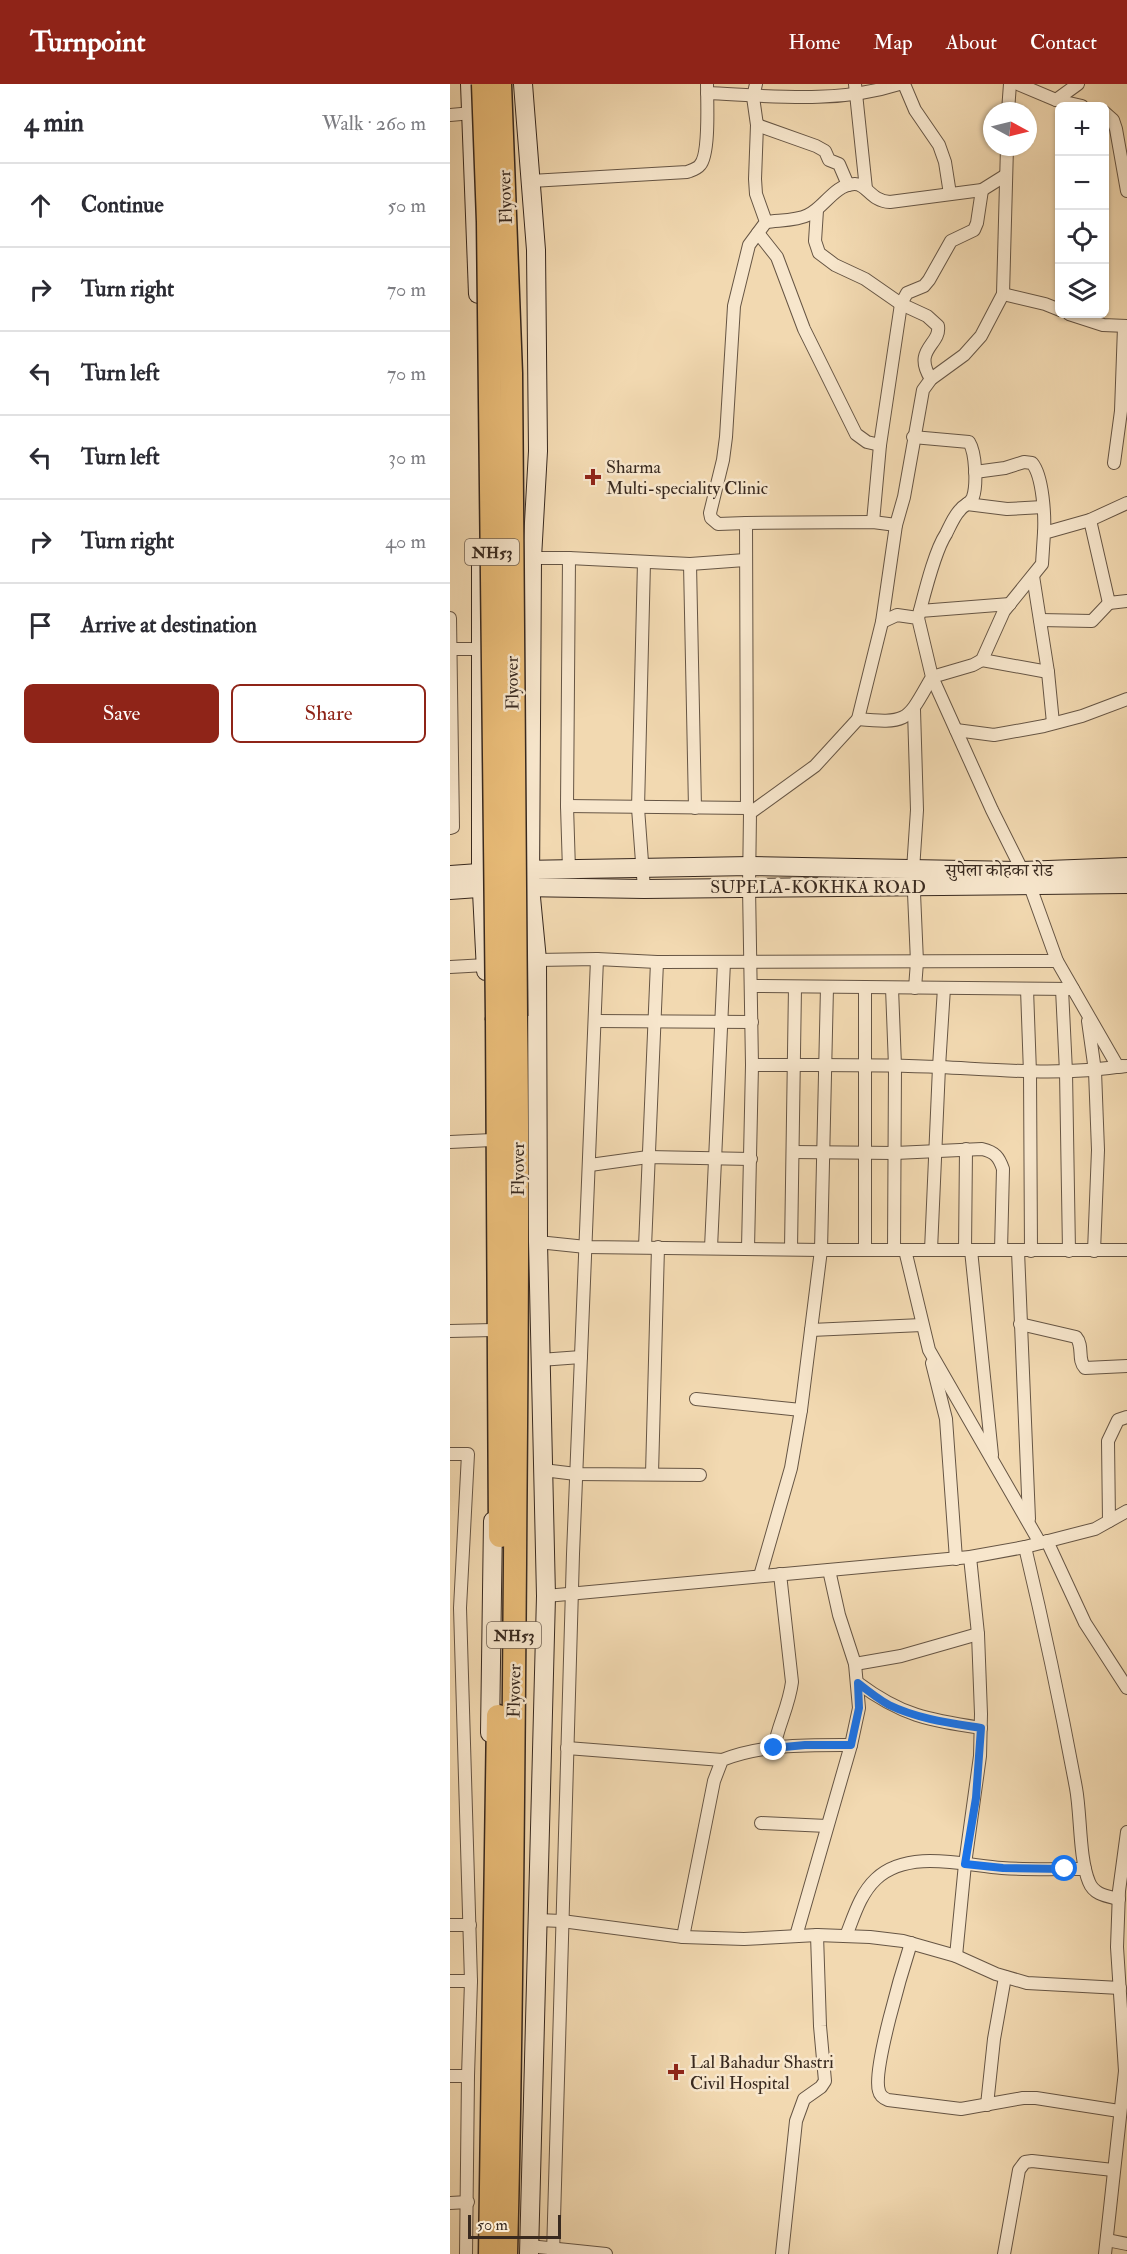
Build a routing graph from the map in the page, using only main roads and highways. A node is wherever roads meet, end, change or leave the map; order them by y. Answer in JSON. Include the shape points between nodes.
{"nodes":[{"id":1,"x":483,"y":84,"type":"edge"},
{"id":2,"x":500,"y":84,"type":"edge"},
{"id":3,"x":490,"y":2254,"type":"edge"},
{"id":4,"x":506,"y":2254,"type":"edge"}],
"edges":[{"from":1,"to":3,"type":"highway","name":"Flyover","number":"NH53","bridge":true,"via":[[499,1134],[500,1601]]},
{"from":2,"to":4,"type":"highway","name":"Flyover","number":"NH53","bridge":true,"via":[[511,373],[518,1129]]}]}
